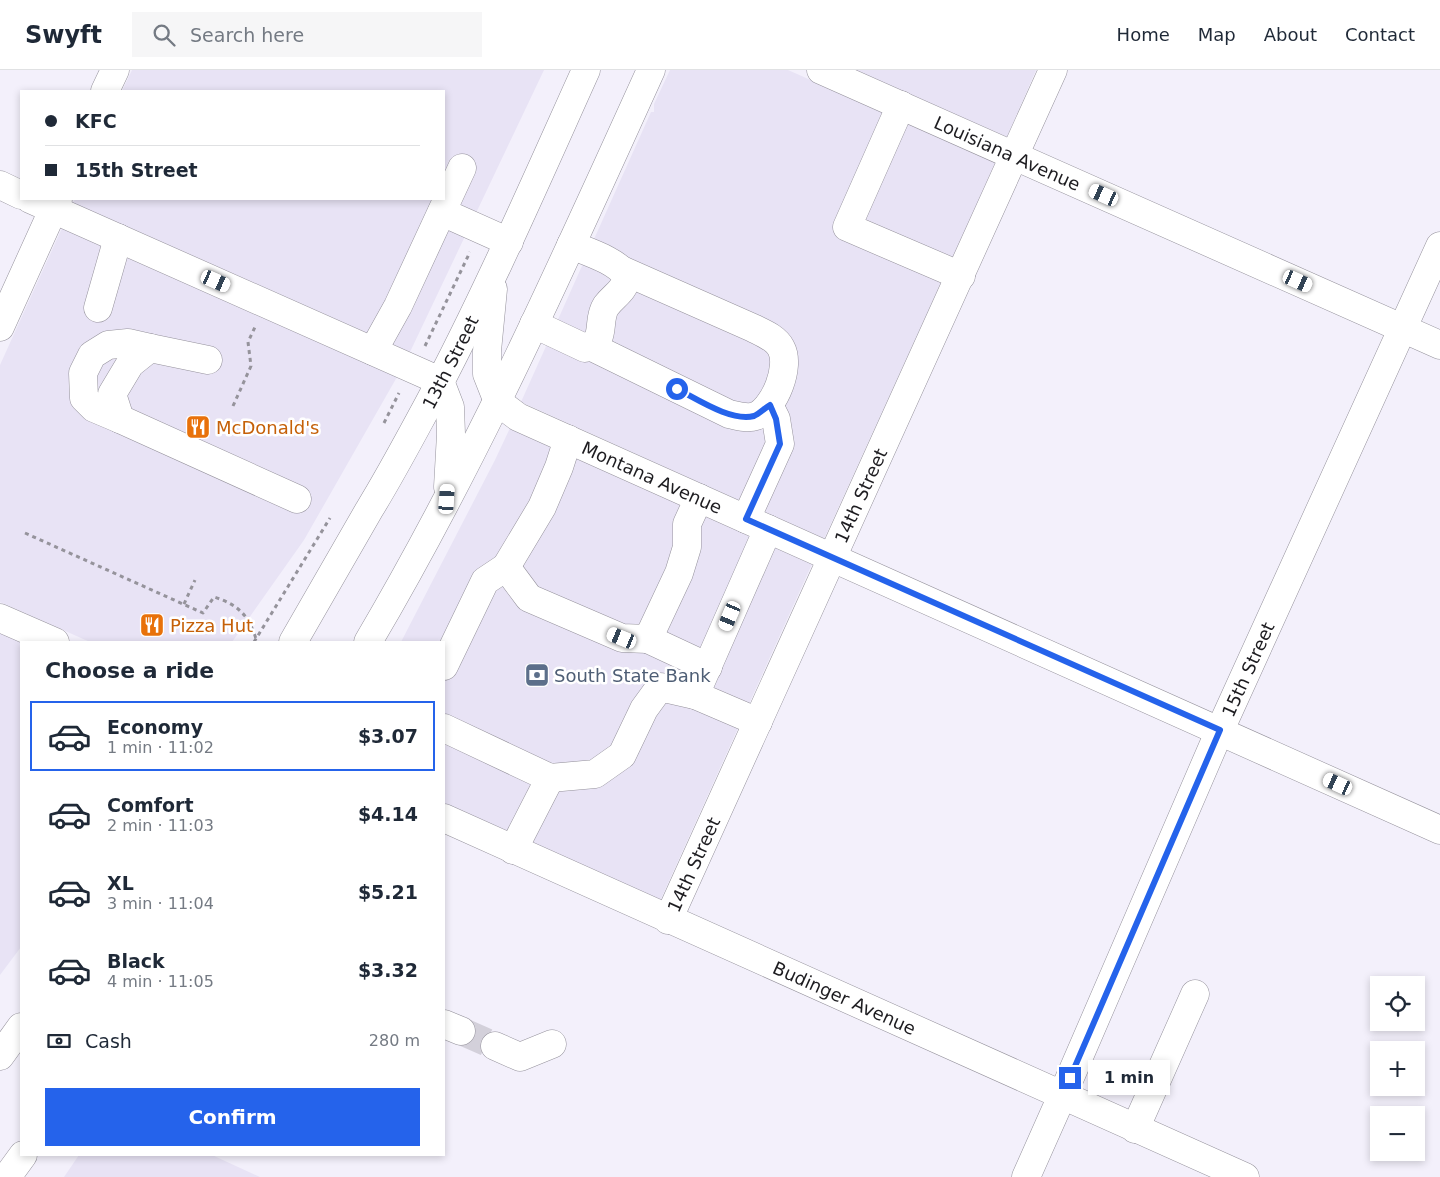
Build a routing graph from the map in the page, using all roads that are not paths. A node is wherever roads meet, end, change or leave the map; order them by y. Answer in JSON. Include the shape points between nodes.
{"nodes":[{"id":1,"x":115,"y":70,"type":"edge"},
{"id":2,"x":586,"y":70,"type":"edge"},
{"id":3,"x":651,"y":70,"type":"edge"},
{"id":4,"x":821,"y":70,"type":"edge"},
{"id":5,"x":1053,"y":70,"type":"edge"},
{"id":6,"x":640,"y":83,"type":"edge"},
{"id":7,"x":105,"y":90,"type":"edge"},
{"id":8,"x":900,"y":105,"type":"junction"},
{"id":9,"x":1016,"y":155,"type":"junction"},
{"id":10,"x":462,"y":168,"type":"dead end"},
{"id":11,"x":0,"y":186,"type":"edge"},
{"id":12,"x":20,"y":195,"type":"edge"},
{"id":13,"x":47,"y":202,"type":"edge"},
{"id":14,"x":442,"y":212,"type":"junction"},
{"id":15,"x":118,"y":238,"type":"junction"},
{"id":16,"x":509,"y":242,"type":"junction"},
{"id":17,"x":571,"y":245,"type":"junction"},
{"id":18,"x":1440,"y":246,"type":"edge"},
{"id":19,"x":624,"y":271,"type":"junction"},
{"id":20,"x":495,"y":273,"type":"junction"},
{"id":21,"x":961,"y":276,"type":"junction"},
{"id":22,"x":98,"y":308,"type":"dead end"},
{"id":23,"x":534,"y":324,"type":"junction"},
{"id":24,"x":0,"y":327,"type":"edge"},
{"id":25,"x":1404,"y":329,"type":"junction"},
{"id":26,"x":1440,"y":345,"type":"edge"},
{"id":27,"x":590,"y":346,"type":"junction"},
{"id":28,"x":150,"y":348,"type":"junction"},
{"id":29,"x":373,"y":351,"type":"junction"},
{"id":30,"x":208,"y":360,"type":"dead end"},
{"id":31,"x":440,"y":381,"type":"junction"},
{"id":32,"x":498,"y":402,"type":"junction"},
{"id":33,"x":770,"y":405,"type":"junction"},
{"id":34,"x":120,"y":419,"type":"junction"},
{"id":35,"x":568,"y":439,"type":"junction"},
{"id":36,"x":297,"y":498,"type":"dead end"},
{"id":37,"x":699,"y":498,"type":"junction"},
{"id":38,"x":447,"y":499,"type":"junction"},
{"id":39,"x":757,"y":524,"type":"junction"},
{"id":40,"x":832,"y":558,"type":"junction"},
{"id":41,"x":506,"y":567,"type":"junction"},
{"id":42,"x":0,"y":618,"type":"edge"},
{"id":43,"x":635,"y":638,"type":"junction"},
{"id":44,"x":53,"y":641,"type":"edge"},
{"id":45,"x":294,"y":641,"type":"edge"},
{"id":46,"x":369,"y":641,"type":"edge"},
{"id":47,"x":445,"y":664,"type":"edge"},
{"id":48,"x":708,"y":667,"type":"junction"},
{"id":49,"x":695,"y":695,"type":"junction"},
{"id":50,"x":758,"y":722,"type":"junction"},
{"id":51,"x":445,"y":728,"type":"edge"},
{"id":52,"x":1220,"y":730,"type":"junction"},
{"id":53,"x":550,"y":778,"type":"junction"},
{"id":54,"x":445,"y":818,"type":"edge"},
{"id":55,"x":1440,"y":830,"type":"edge"},
{"id":56,"x":513,"y":850,"type":"junction"},
{"id":57,"x":668,"y":920,"type":"junction"},
{"id":58,"x":1195,"y":994,"type":"dead end"},
{"id":59,"x":20,"y":1028,"type":"edge"},
{"id":60,"x":552,"y":1044,"type":"dead end"},
{"id":61,"x":495,"y":1046,"type":"tunnel mouth"},
{"id":62,"x":0,"y":1056,"type":"edge"},
{"id":63,"x":1062,"y":1096,"type":"junction"},
{"id":64,"x":1135,"y":1129,"type":"junction"},
{"id":65,"x":22,"y":1156,"type":"edge"},
{"id":66,"x":7,"y":1177,"type":"edge"},
{"id":67,"x":1026,"y":1177,"type":"edge"},
{"id":68,"x":1244,"y":1177,"type":"edge"}],
"edges":[{"from":1,"to":7,"type":"main road"},
{"from":2,"to":16,"type":"main road","name":"13th Street"},
{"from":3,"to":6,"type":"main road"},
{"from":4,"to":8,"type":"main road","name":"Louisiana Avenue"},
{"from":5,"to":9,"type":"main road","name":"14th Street"},
{"from":6,"to":17,"type":"main road"},
{"from":8,"to":9,"type":"main road","name":"Louisiana Avenue"},
{"from":8,"to":21,"type":"main road","via":[[847,227]]},
{"from":9,"to":21,"type":"main road","name":"14th Street"},
{"from":9,"to":25,"type":"main road","name":"Louisiana Avenue"},
{"from":10,"to":14,"type":"main road"},
{"from":11,"to":12,"type":"main road"},
{"from":13,"to":15,"type":"main road"},
{"from":13,"to":24,"type":"main road"},
{"from":14,"to":16,"type":"main road"},
{"from":14,"to":29,"type":"main road"},
{"from":15,"to":22,"type":"main road"},
{"from":15,"to":29,"type":"main road"},
{"from":16,"to":20,"type":"main road","name":"13th Street"},
{"from":17,"to":19,"type":"main road"},
{"from":17,"to":23,"type":"main road"},
{"from":18,"to":25,"type":"main road","name":"15th Street"},
{"from":19,"to":27,"type":"main road","via":[[627,277],[622,290],[607,305],[600,336]]},
{"from":19,"to":33,"type":"main road","via":[[772,338],[781,347],[785,359],[784,373]]},
{"from":20,"to":31,"type":"main road","name":"13th Street"},
{"from":20,"to":32,"type":"main road","via":[[487,374]]},
{"from":21,"to":40,"type":"main road","name":"14th Street"},
{"from":23,"to":27,"type":"main road","via":[[585,348]]},
{"from":23,"to":32,"type":"main road"},
{"from":25,"to":26,"type":"main road","name":"Louisiana Avenue"},
{"from":25,"to":52,"type":"main road","name":"15th Street"},
{"from":27,"to":33,"type":"main road","via":[[729,414],[742,418],[756,416]]},
{"from":28,"to":30,"type":"main road"},
{"from":28,"to":34,"type":"main road","via":[[130,364],[112,394]]},
{"from":28,"to":34,"type":"main road","via":[[128,343],[108,345],[92,355],[83,374],[84,398],[94,408]]},
{"from":29,"to":31,"type":"main road"},
{"from":31,"to":38,"type":"main road","via":[[450,407]]},
{"from":31,"to":45,"type":"main road","name":"13th Street","via":[[382,491]]},
{"from":32,"to":35,"type":"main road","name":"Montana Avenue","via":[[518,417]]},
{"from":32,"to":38,"type":"main road"},
{"from":33,"to":39,"type":"main road","via":[[780,444]]},
{"from":34,"to":36,"type":"main road"},
{"from":35,"to":37,"type":"main road","name":"Montana Avenue"},
{"from":35,"to":41,"type":"main road","via":[[542,507]]},
{"from":37,"to":39,"type":"main road","name":"Montana Avenue"},
{"from":37,"to":43,"type":"main road","via":[[687,524],[687,547],[679,573]]},
{"from":38,"to":46,"type":"main road"},
{"from":39,"to":40,"type":"main road","name":"Montana Avenue"},
{"from":39,"to":48,"type":"main road"},
{"from":40,"to":50,"type":"main road","name":"14th Street"},
{"from":40,"to":52,"type":"main road","name":"Montana Avenue"},
{"from":41,"to":43,"type":"main road","via":[[529,598]]},
{"from":41,"to":47,"type":"main road","via":[[485,581]]},
{"from":42,"to":44,"type":"main road"},
{"from":43,"to":48,"type":"main road"},
{"from":48,"to":49,"type":"main road"},
{"from":49,"to":50,"type":"main road"},
{"from":49,"to":53,"type":"main road","via":[[660,687],[644,709],[622,755],[595,774]]},
{"from":50,"to":57,"type":"main road","name":"14th Street"},
{"from":51,"to":53,"type":"main road"},
{"from":52,"to":55,"type":"main road","name":"Montana Avenue"},
{"from":52,"to":63,"type":"main road","name":"15th Street"},
{"from":53,"to":56,"type":"main road"},
{"from":54,"to":56,"type":"main road","name":"Budinger Avenue"},
{"from":56,"to":57,"type":"main road","name":"Budinger Avenue"},
{"from":57,"to":63,"type":"main road","name":"Budinger Avenue"},
{"from":58,"to":64,"type":"main road"},
{"from":59,"to":62,"type":"main road"},
{"from":60,"to":61,"type":"main road","via":[[520,1057]]},
{"from":63,"to":64,"type":"main road","name":"Budinger Avenue"},
{"from":63,"to":67,"type":"main road","name":"15th Street"},
{"from":64,"to":68,"type":"main road","name":"Budinger Avenue"},
{"from":65,"to":66,"type":"main road"}]}
